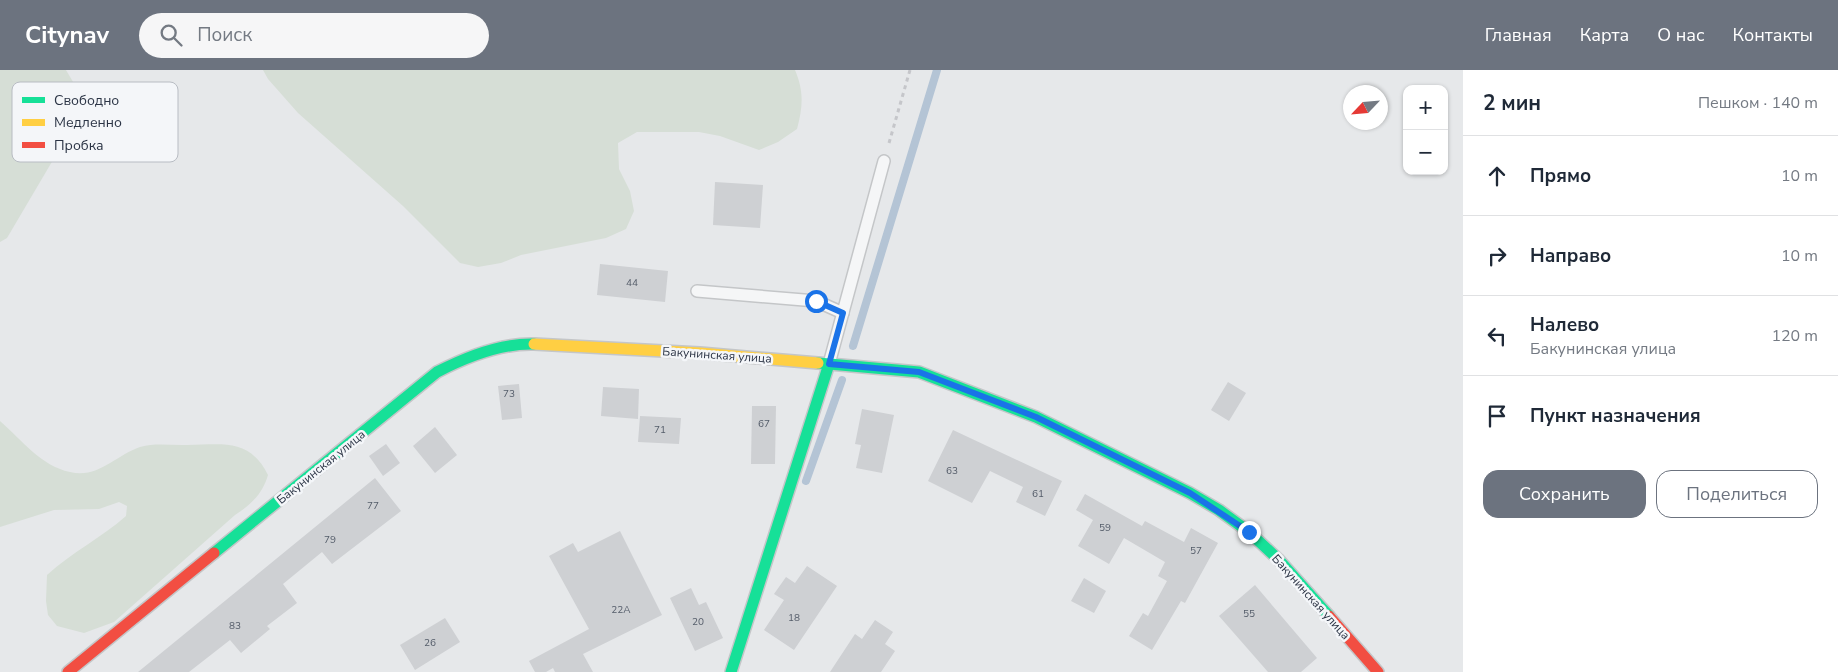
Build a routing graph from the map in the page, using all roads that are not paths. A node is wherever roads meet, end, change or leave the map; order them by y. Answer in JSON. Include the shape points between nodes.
{"nodes":[{"id":1,"x":884,"y":161,"type":"road end"},
{"id":2,"x":697,"y":291,"type":"dead end"},
{"id":3,"x":843,"y":313,"type":"junction"},
{"id":4,"x":829,"y":364,"type":"junction"},
{"id":5,"x":68,"y":672,"type":"edge"},
{"id":6,"x":731,"y":672,"type":"edge"},
{"id":7,"x":1378,"y":672,"type":"edge"}],
"edges":[{"from":1,"to":3,"type":"lane"},
{"from":2,"to":3,"type":"lane","via":[[816,301]]},
{"from":3,"to":4,"type":"lane"},
{"from":4,"to":5,"type":"street","name":"Бакунинская улица","via":[[526,344],[499,347],[455,362],[437,372]]},
{"from":4,"to":6,"type":"street"},
{"from":4,"to":7,"type":"street","name":"Бакунинская улица","via":[[919,372],[1036,417],[1190,493],[1249,532],[1278,559]]}]}
